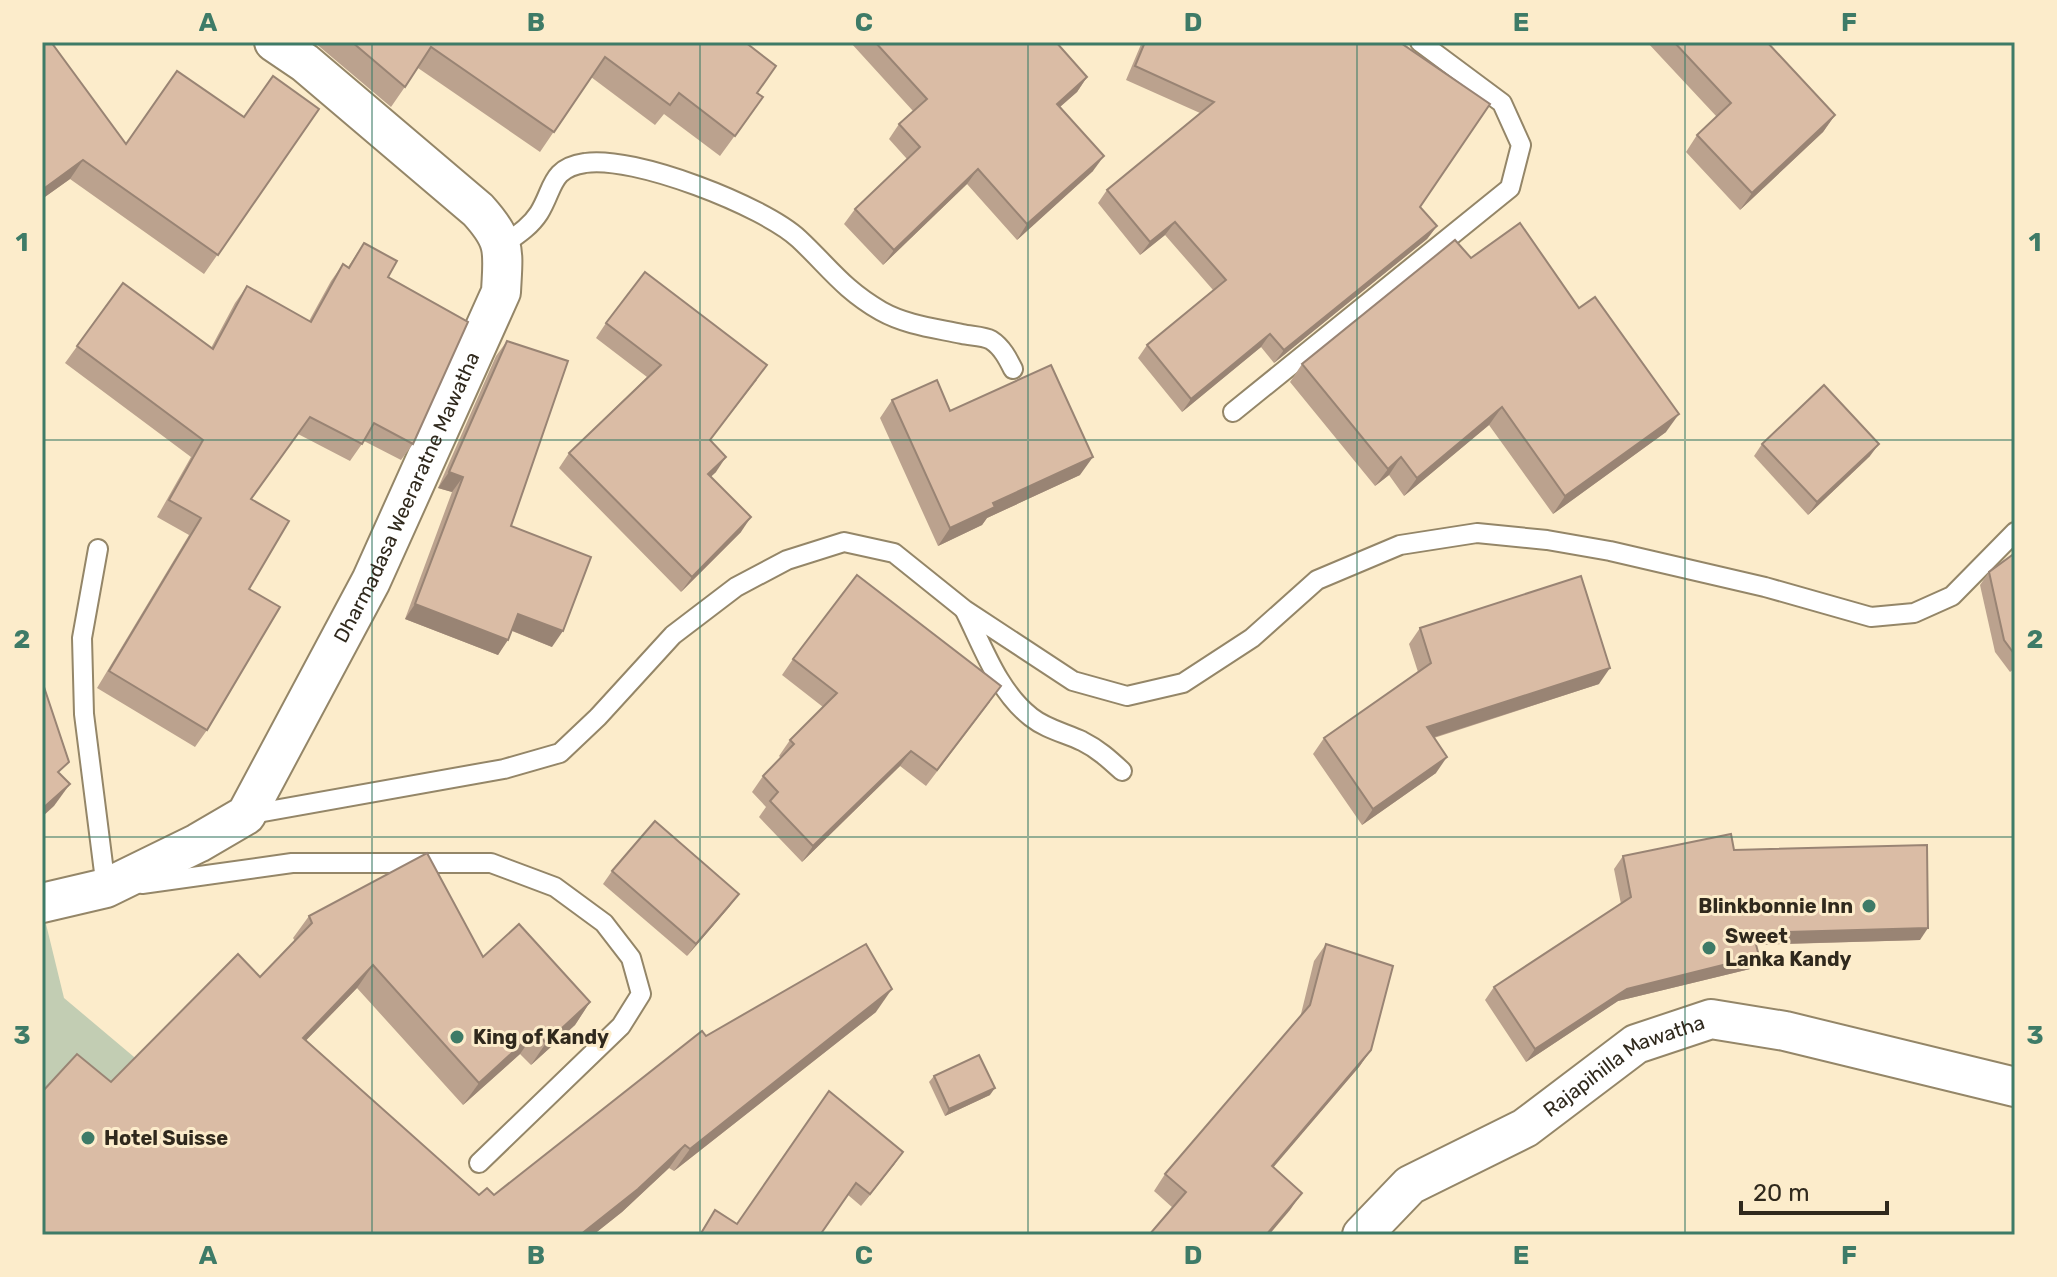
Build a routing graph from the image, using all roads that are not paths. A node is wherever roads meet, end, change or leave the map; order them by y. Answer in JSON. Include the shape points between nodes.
{"nodes":[{"id":1,"x":274,"y":42,"type":"edge"},
{"id":2,"x":1420,"y":42,"type":"edge"},
{"id":3,"x":503,"y":245,"type":"junction"},
{"id":4,"x":1013,"y":369,"type":"dead end"},
{"id":5,"x":1233,"y":412,"type":"dead end"},
{"id":6,"x":2015,"y":532,"type":"edge"},
{"id":7,"x":98,"y":549,"type":"dead end"},
{"id":8,"x":965,"y":610,"type":"junction"},
{"id":9,"x":1122,"y":771,"type":"dead end"},
{"id":10,"x":246,"y":815,"type":"junction"},
{"id":11,"x":106,"y":888,"type":"junction"},
{"id":12,"x":42,"y":903,"type":"edge"},
{"id":13,"x":2015,"y":1087,"type":"edge"},
{"id":14,"x":479,"y":1163,"type":"dead end"},
{"id":15,"x":1362,"y":1235,"type":"edge"}],
"edges":[{"from":1,"to":3,"type":"street","via":[[478,210]]},
{"from":2,"to":5,"type":"lane","via":[[1502,103],[1521,145],[1510,188]]},
{"from":3,"to":4,"type":"lane","via":[[524,231],[567,167],[586,162],[634,168],[757,210],[798,237],[861,300],[893,318],[990,339]]},
{"from":3,"to":10,"type":"street","name":"Dharmadasa Weeraratne Mawatha","via":[[501,292],[371,581]]},
{"from":6,"to":8,"type":"lane","via":[[1952,596],[1914,613],[1871,617],[1749,583],[1547,540],[1477,533],[1400,545],[1317,580],[1252,638],[1183,683],[1127,696],[1073,681]]},
{"from":7,"to":11,"type":"lane","via":[[82,638],[84,714]]},
{"from":8,"to":9,"type":"lane","via":[[1011,697],[1031,717],[1101,751]]},
{"from":8,"to":10,"type":"lane","via":[[894,553],[844,542],[787,560],[736,587],[673,635],[560,753],[504,769]]},
{"from":10,"to":11,"type":"street"},
{"from":11,"to":12,"type":"street"},
{"from":11,"to":14,"type":"lane","via":[[292,863],[491,863],[555,887],[604,923],[631,958],[641,994],[621,1026]]},
{"from":13,"to":15,"type":"street","name":"Rajapihilla Mawatha","via":[[1785,1031],[1711,1019],[1636,1044],[1525,1128],[1410,1185]]}]}
